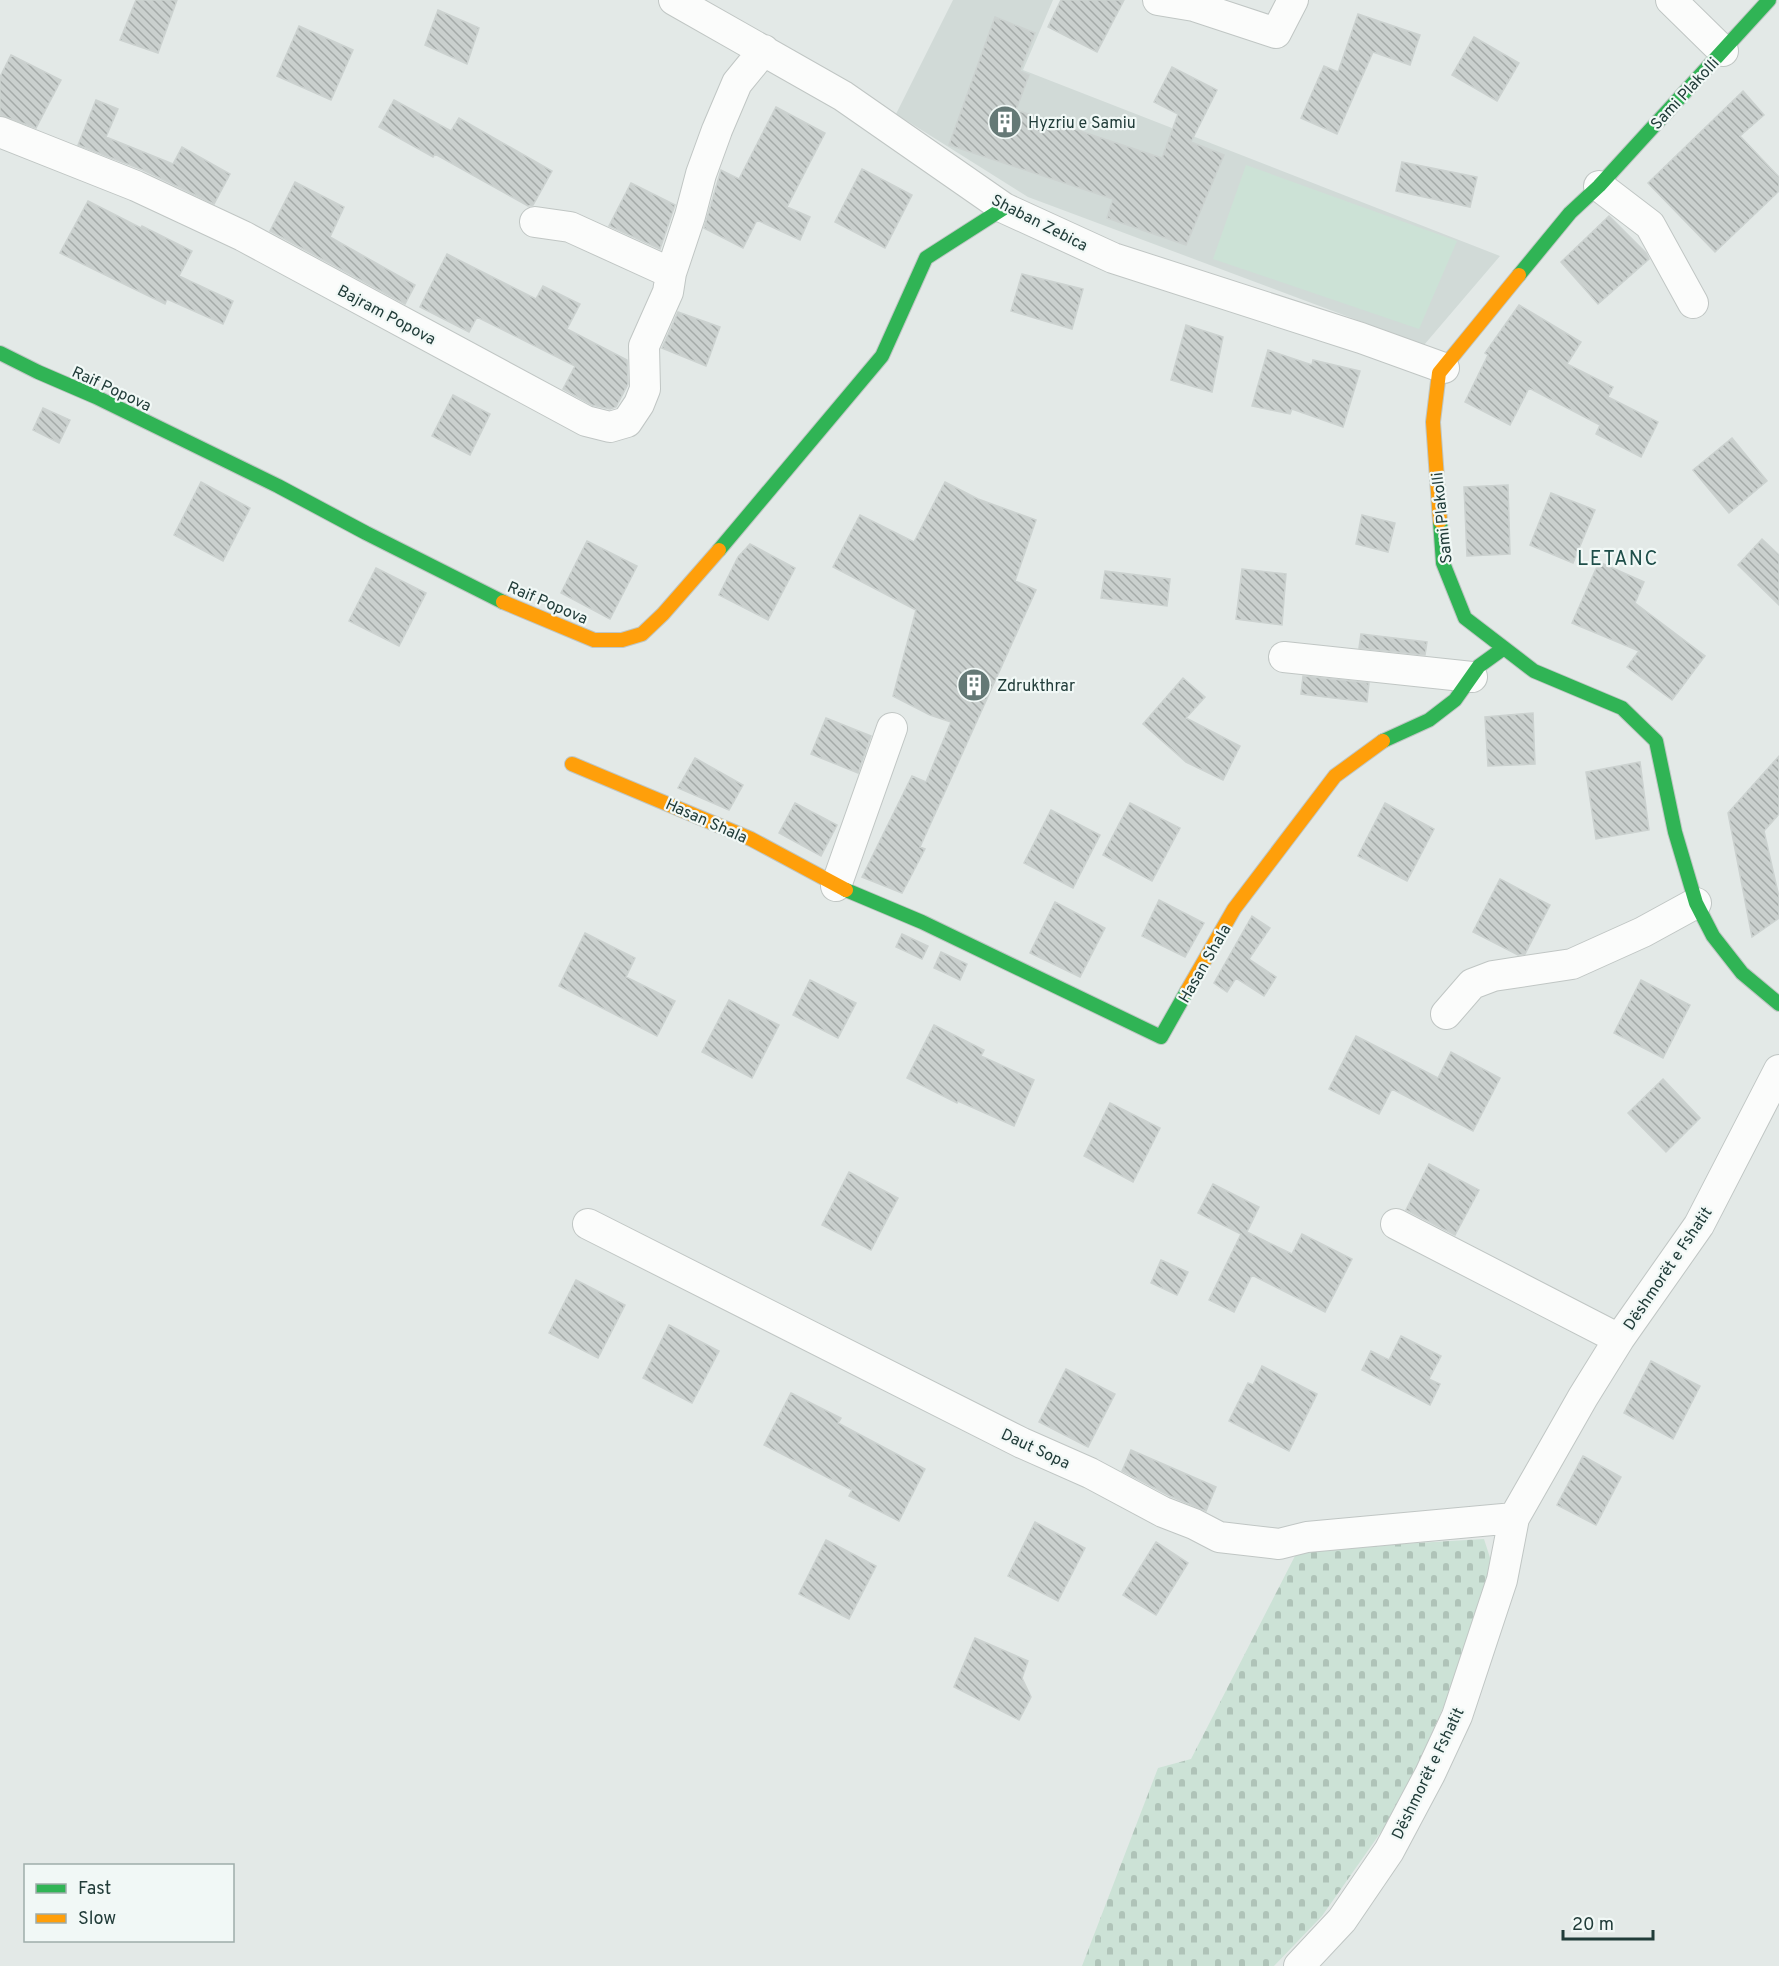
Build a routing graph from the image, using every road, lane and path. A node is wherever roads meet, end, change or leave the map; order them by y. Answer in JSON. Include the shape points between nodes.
{"nodes":[{"id":1,"x":674,"y":0,"type":"edge"},
{"id":2,"x":1158,"y":0,"type":"edge"},
{"id":3,"x":1293,"y":0,"type":"edge"},
{"id":4,"x":1671,"y":0,"type":"edge"},
{"id":5,"x":1769,"y":0,"type":"edge"},
{"id":6,"x":764,"y":50,"type":"junction"},
{"id":7,"x":1723,"y":51,"type":"junction"},
{"id":8,"x":0,"y":132,"type":"edge"},
{"id":9,"x":1599,"y":186,"type":"junction"},
{"id":10,"x":1004,"y":208,"type":"junction"},
{"id":11,"x":535,"y":222,"type":"dead end"},
{"id":12,"x":670,"y":273,"type":"junction"},
{"id":13,"x":1693,"y":303,"type":"dead end"},
{"id":14,"x":0,"y":353,"type":"edge"},
{"id":15,"x":1444,"y":368,"type":"junction"},
{"id":16,"x":1504,"y":648,"type":"junction"},
{"id":17,"x":1284,"y":657,"type":"dead end"},
{"id":18,"x":1472,"y":676,"type":"junction"},
{"id":19,"x":892,"y":728,"type":"dead end"},
{"id":20,"x":572,"y":764,"type":"dead end"},
{"id":21,"x":836,"y":886,"type":"junction"},
{"id":22,"x":1696,"y":903,"type":"junction"},
{"id":23,"x":1779,"y":1004,"type":"edge"},
{"id":24,"x":1446,"y":1014,"type":"dead end"},
{"id":25,"x":1779,"y":1070,"type":"edge"},
{"id":26,"x":588,"y":1224,"type":"dead end"},
{"id":27,"x":1396,"y":1224,"type":"dead end"},
{"id":28,"x":1620,"y":1339,"type":"junction"},
{"id":29,"x":1514,"y":1518,"type":"junction"},
{"id":30,"x":1299,"y":1966,"type":"edge"}],
"edges":[{"from":1,"to":6,"type":"street","name":"Shaban Zebica"},
{"from":2,"to":3,"type":"street","via":[[1194,6],[1276,33]]},
{"from":4,"to":7,"type":"street"},
{"from":5,"to":7,"type":"street","name":"Sami Plakolli"},
{"from":6,"to":10,"type":"street","name":"Shaban Zebica","via":[[843,96]]},
{"from":6,"to":12,"type":"street","name":"Bajram Popova","via":[[737,83],[717,130]]},
{"from":7,"to":9,"type":"street","name":"Sami Plakolli"},
{"from":8,"to":12,"type":"street","name":"Bajram Popova","via":[[136,186],[243,236],[586,421],[610,427],[627,422],[645,389],[644,346],[668,292]]},
{"from":9,"to":13,"type":"street","via":[[1650,225]]},
{"from":9,"to":15,"type":"street","name":"Sami Plakolli","via":[[1570,213]]},
{"from":10,"to":14,"type":"street","name":"Raif Popova","via":[[926,258],[882,356],[663,615],[642,634],[622,640],[594,640],[495,598],[247,471]]},
{"from":10,"to":15,"type":"street","name":"Shaban Zebica","via":[[1113,258]]},
{"from":11,"to":12,"type":"street","via":[[570,227]]},
{"from":15,"to":16,"type":"street","name":"Sami Plakolli","via":[[1439,373],[1433,422],[1443,563],[1465,618]]},
{"from":16,"to":18,"type":"street","name":"Hasan Shala"},
{"from":16,"to":22,"type":"street","name":"Sami Plakolli","via":[[1534,671],[1622,708],[1656,741]]},
{"from":17,"to":18,"type":"street"},
{"from":18,"to":21,"type":"street","name":"Hasan Shala","via":[[1455,700],[1429,720],[1380,743],[1335,776],[1234,909],[1161,1037],[922,922]]},
{"from":19,"to":21,"type":"street"},
{"from":20,"to":21,"type":"street","name":"Hasan Shala","via":[[751,839]]},
{"from":22,"to":23,"type":"street","name":"Sami Plakolli","via":[[1713,936],[1742,973]]},
{"from":22,"to":24,"type":"street","via":[[1572,964],[1493,976],[1472,984]]},
{"from":25,"to":28,"type":"street","name":"Dëshmorët e Fshatit","via":[[1699,1225]]},
{"from":26,"to":29,"type":"street","name":"Daut Sopa","via":[[1022,1443],[1219,1537],[1280,1544],[1307,1537]]},
{"from":27,"to":28,"type":"street","name":"Dëshmorët e Fshatit"},
{"from":28,"to":29,"type":"street","name":"Dëshmorët e Fshatit"},
{"from":29,"to":30,"type":"street","name":"Dëshmorët e Fshatit","via":[[1502,1580],[1457,1716],[1430,1774],[1383,1861],[1342,1920]]}]}
